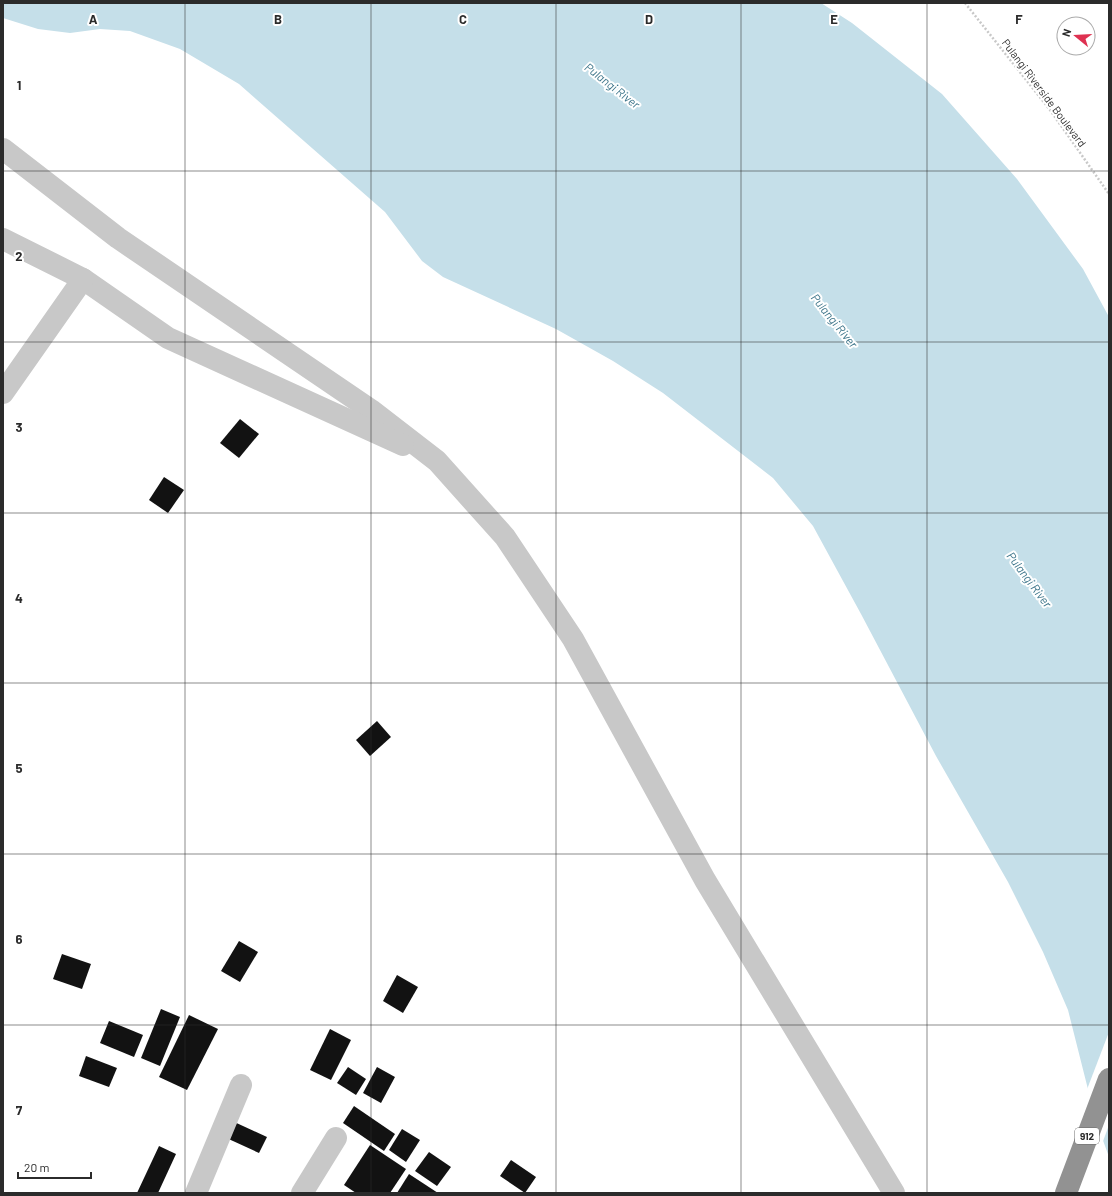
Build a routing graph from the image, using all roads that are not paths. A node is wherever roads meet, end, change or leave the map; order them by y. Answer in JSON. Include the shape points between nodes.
{"nodes":[{"id":1,"x":3,"y":149,"type":"edge"},
{"id":2,"x":3,"y":239,"type":"edge"},
{"id":3,"x":83,"y":279,"type":"junction"},
{"id":4,"x":3,"y":393,"type":"edge"},
{"id":5,"x":437,"y":461,"type":"junction"},
{"id":6,"x":1109,"y":1079,"type":"edge"},
{"id":7,"x":241,"y":1085,"type":"dead end"},
{"id":8,"x":336,"y":1138,"type":"dead end"},
{"id":9,"x":196,"y":1193,"type":"edge"},
{"id":10,"x":302,"y":1193,"type":"edge"},
{"id":11,"x":894,"y":1193,"type":"edge"},
{"id":12,"x":1066,"y":1193,"type":"edge"}],
"edges":[{"from":1,"to":5,"type":"street","via":[[118,238],[371,410]]},
{"from":2,"to":3,"type":"street"},
{"from":3,"to":4,"type":"street"},
{"from":3,"to":5,"type":"street","via":[[168,338]]},
{"from":5,"to":11,"type":"street","via":[[505,537],[573,639],[705,880]]},
{"from":6,"to":12,"type":"highway","number":"912"},
{"from":7,"to":9,"type":"street"},
{"from":8,"to":10,"type":"street"}]}
